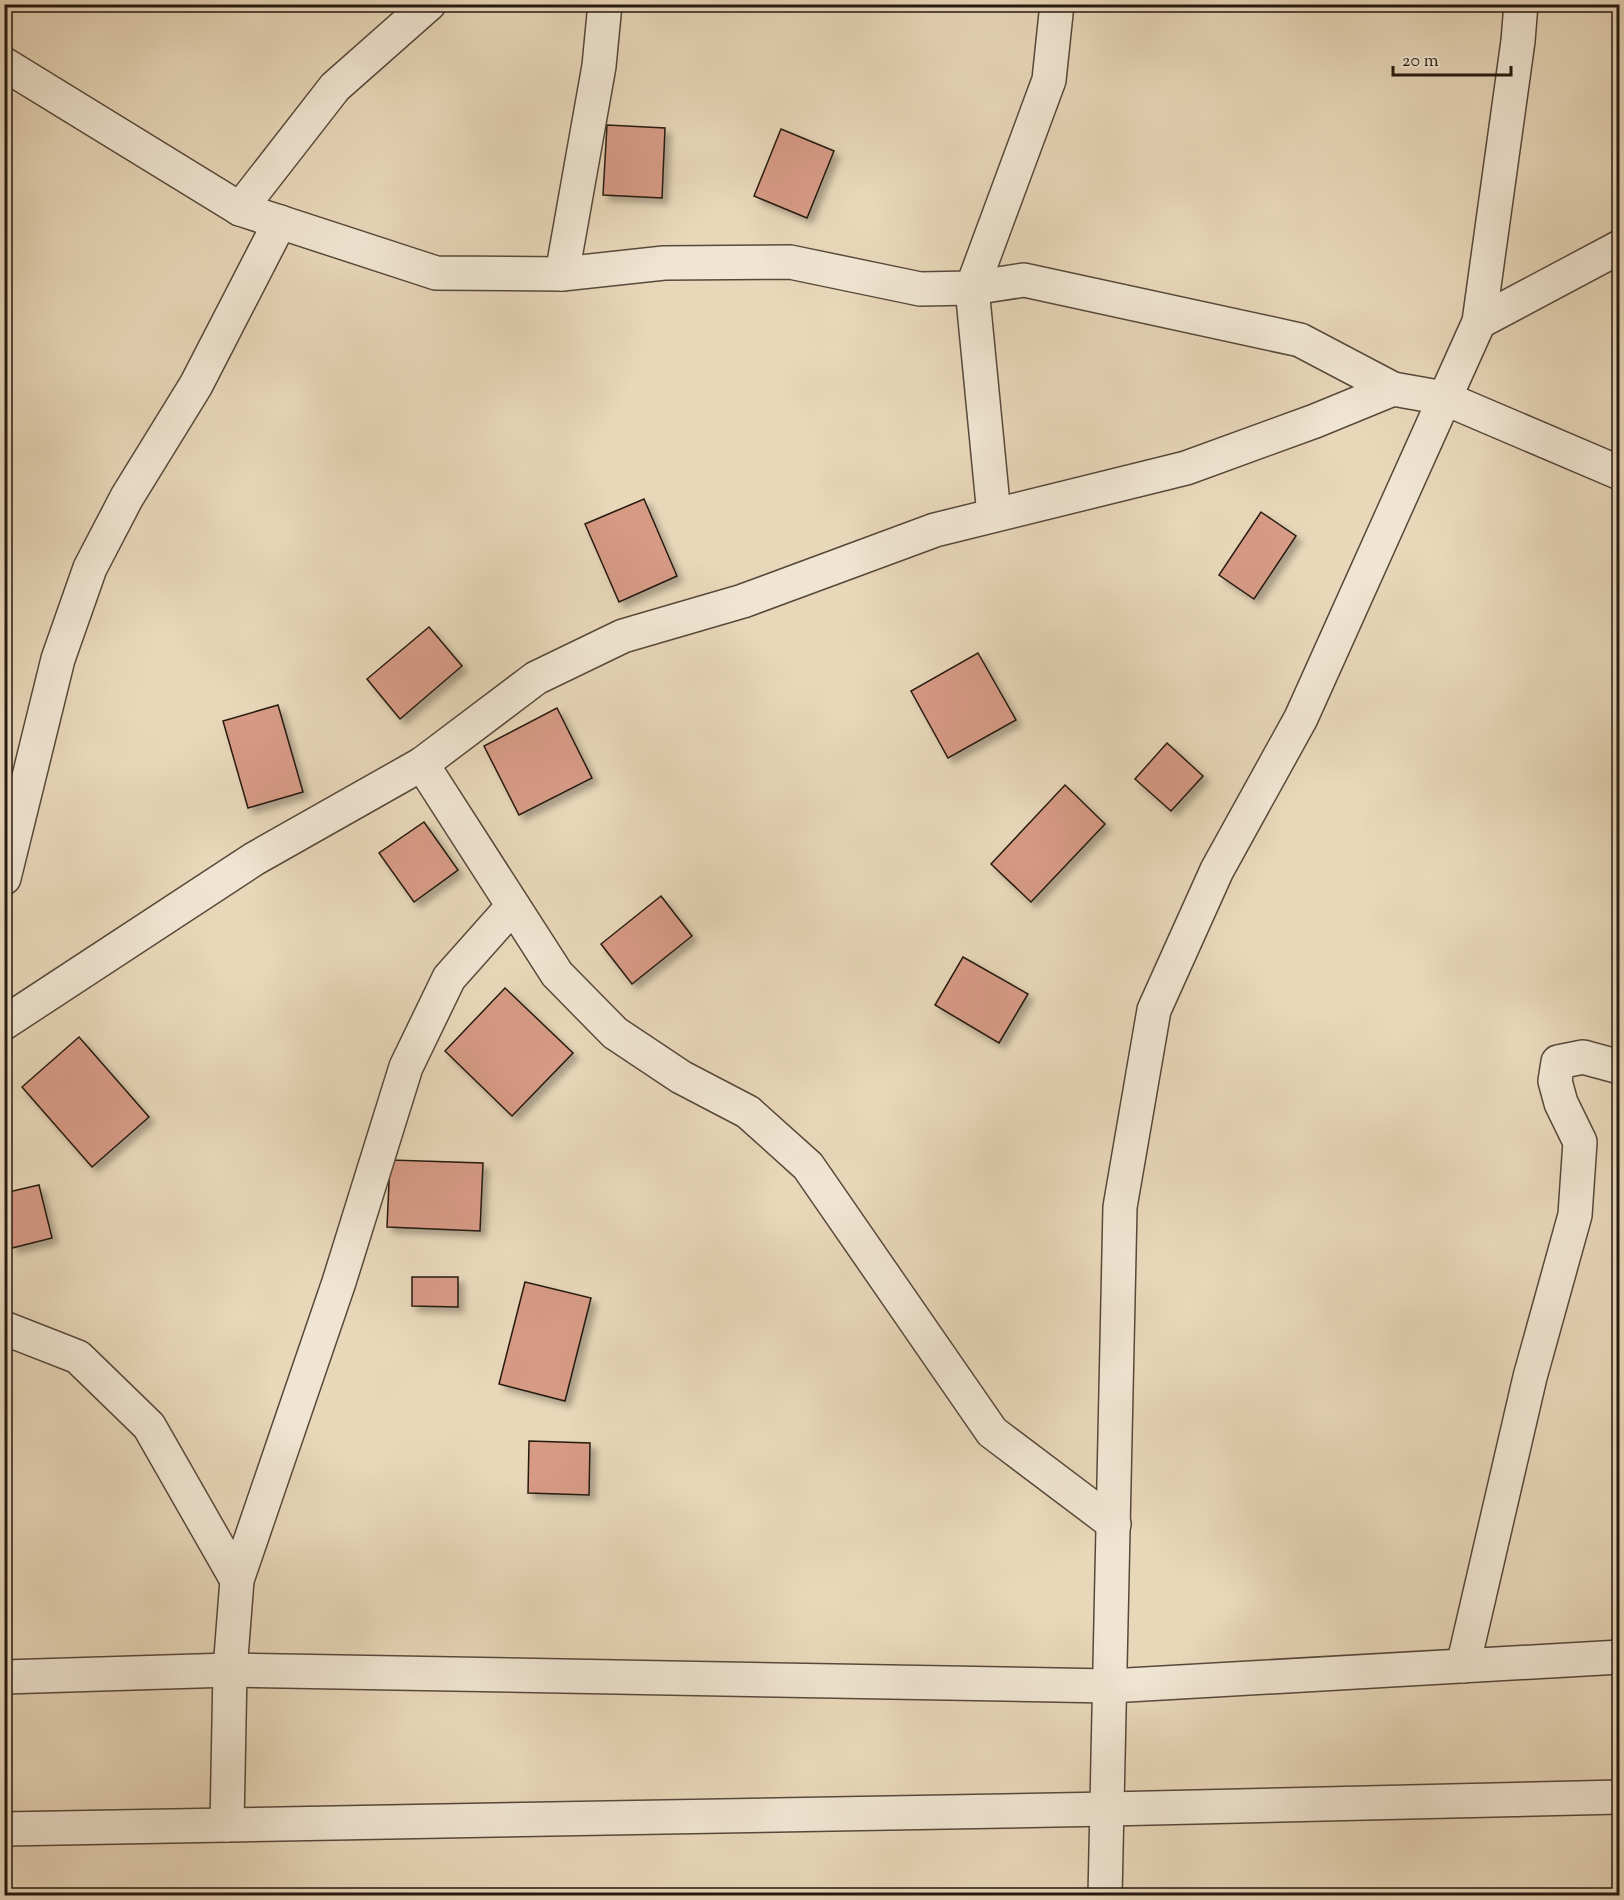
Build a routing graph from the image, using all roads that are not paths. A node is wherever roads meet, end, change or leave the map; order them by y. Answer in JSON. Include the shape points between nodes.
{"nodes":[{"id":1,"x":429,"y":4,"type":"edge"},
{"id":2,"x":605,"y":4,"type":"edge"},
{"id":3,"x":1057,"y":4,"type":"edge"},
{"id":4,"x":1521,"y":4,"type":"edge"},
{"id":5,"x":4,"y":64,"type":"edge"},
{"id":6,"x":240,"y":209,"type":"junction"},
{"id":7,"x":280,"y":222,"type":"junction"},
{"id":8,"x":1620,"y":247,"type":"edge"},
{"id":9,"x":562,"y":274,"type":"junction"},
{"id":10,"x":972,"y":288,"type":"junction"},
{"id":11,"x":1479,"y":322,"type":"junction"},
{"id":12,"x":1393,"y":389,"type":"junction"},
{"id":13,"x":1444,"y":398,"type":"junction"},
{"id":14,"x":1620,"y":473,"type":"edge"},
{"id":15,"x":993,"y":515,"type":"junction"},
{"id":16,"x":422,"y":764,"type":"junction"},
{"id":17,"x":4,"y":878,"type":"edge"},
{"id":18,"x":513,"y":906,"type":"junction"},
{"id":19,"x":4,"y":1023,"type":"edge"},
{"id":20,"x":1620,"y":1066,"type":"edge"},
{"id":21,"x":4,"y":1328,"type":"edge"},
{"id":22,"x":1114,"y":1524,"type":"junction"},
{"id":23,"x":237,"y":1580,"type":"junction"},
{"id":24,"x":1620,"y":1657,"type":"edge"},
{"id":25,"x":1463,"y":1666,"type":"junction"},
{"id":26,"x":230,"y":1670,"type":"junction"},
{"id":27,"x":4,"y":1677,"type":"edge"},
{"id":28,"x":1110,"y":1686,"type":"junction"},
{"id":29,"x":1620,"y":1797,"type":"edge"},
{"id":30,"x":1108,"y":1809,"type":"junction"},
{"id":31,"x":227,"y":1825,"type":"junction"},
{"id":32,"x":4,"y":1829,"type":"edge"},
{"id":33,"x":1105,"y":1896,"type":"edge"}],
"edges":[{"from":1,"to":6,"type":"street","via":[[335,87]]},
{"from":2,"to":9,"type":"street","via":[[599,66]]},
{"from":3,"to":10,"type":"street","via":[[1049,80]]},
{"from":4,"to":11,"type":"street"},
{"from":5,"to":6,"type":"street"},
{"from":6,"to":7,"type":"street"},
{"from":7,"to":9,"type":"street","via":[[436,273]]},
{"from":7,"to":17,"type":"street","via":[[196,386],[127,497],[90,568],[58,659]]},
{"from":8,"to":11,"type":"street"},
{"from":9,"to":10,"type":"street","via":[[664,263],[790,262],[920,289]]},
{"from":10,"to":12,"type":"street","via":[[1024,280],[1300,340]]},
{"from":10,"to":15,"type":"street"},
{"from":11,"to":13,"type":"street"},
{"from":12,"to":13,"type":"street"},
{"from":12,"to":15,"type":"street","via":[[1186,468]]},
{"from":13,"to":14,"type":"street"},
{"from":13,"to":22,"type":"street","via":[[1301,718],[1217,870],[1154,1010],[1120,1207]]},
{"from":15,"to":16,"type":"street","via":[[935,530],[743,601],[623,636],[536,678]]},
{"from":16,"to":18,"type":"street"},
{"from":16,"to":19,"type":"street","via":[[254,859]]},
{"from":18,"to":22,"type":"street","via":[[557,974],[615,1033],[681,1077],[748,1112],[808,1166],[992,1432]]},
{"from":18,"to":23,"type":"street","via":[[449,978],[406,1067],[339,1282]]},
{"from":20,"to":25,"type":"street","via":[[1583,1057],[1558,1062],[1555,1081],[1561,1103],[1580,1142],[1575,1215],[1530,1377]]},
{"from":21,"to":23,"type":"street","via":[[78,1357],[148,1426]]},
{"from":22,"to":28,"type":"street"},
{"from":23,"to":26,"type":"street"},
{"from":24,"to":25,"type":"street"},
{"from":25,"to":28,"type":"street"},
{"from":26,"to":27,"type":"street"},
{"from":26,"to":28,"type":"street"},
{"from":26,"to":31,"type":"street"},
{"from":28,"to":30,"type":"street"},
{"from":29,"to":30,"type":"street"},
{"from":30,"to":31,"type":"street"},
{"from":30,"to":33,"type":"street"},
{"from":31,"to":32,"type":"street"}]}
